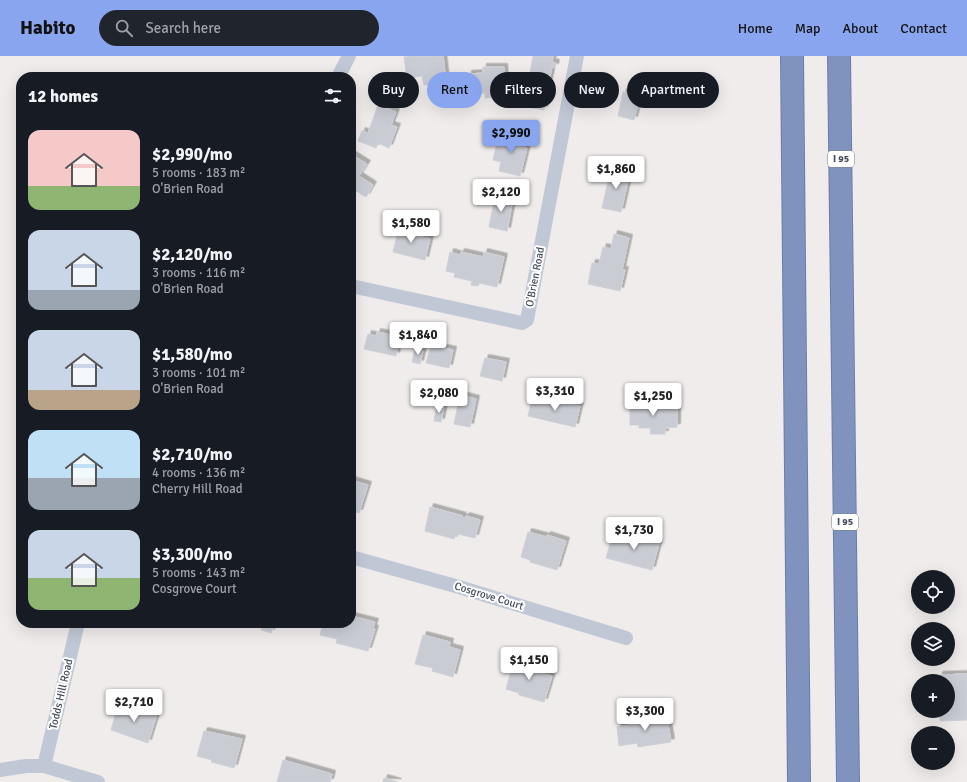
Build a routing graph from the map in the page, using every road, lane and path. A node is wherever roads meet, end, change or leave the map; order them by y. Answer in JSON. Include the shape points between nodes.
{"nodes":[{"id":1,"x":350,"y":56,"type":"edge"},
{"id":2,"x":577,"y":56,"type":"edge"},
{"id":3,"x":839,"y":56,"type":"edge"},
{"id":4,"x":850,"y":56,"type":"edge"},
{"id":5,"x":791,"y":63,"type":"edge"},
{"id":6,"x":341,"y":72,"type":"edge"},
{"id":7,"x":842,"y":262,"type":"junction"},
{"id":8,"x":356,"y":287,"type":"edge"},
{"id":9,"x":356,"y":558,"type":"edge"},
{"id":10,"x":77,"y":628,"type":"edge"},
{"id":11,"x":626,"y":638,"type":"dead end"},
{"id":12,"x":44,"y":766,"type":"junction"},
{"id":13,"x":0,"y":770,"type":"edge"},
{"id":14,"x":98,"y":782,"type":"edge"},
{"id":15,"x":799,"y":782,"type":"edge"},
{"id":16,"x":848,"y":782,"type":"edge"}],
"edges":[{"from":1,"to":6,"type":"street"},
{"from":2,"to":8,"type":"street","name":"O'Brien Road","via":[[527,320],[522,323]]},
{"from":3,"to":7,"type":"highway","number":"I 95"},
{"from":4,"to":7,"type":"highway"},
{"from":5,"to":15,"type":"highway"},
{"from":7,"to":16,"type":"highway","number":"I 95"},
{"from":9,"to":11,"type":"street","name":"Cosgrove Court"},
{"from":10,"to":12,"type":"street","name":"Todds Hill Road"},
{"from":12,"to":13,"type":"street"},
{"from":12,"to":14,"type":"street"}]}
